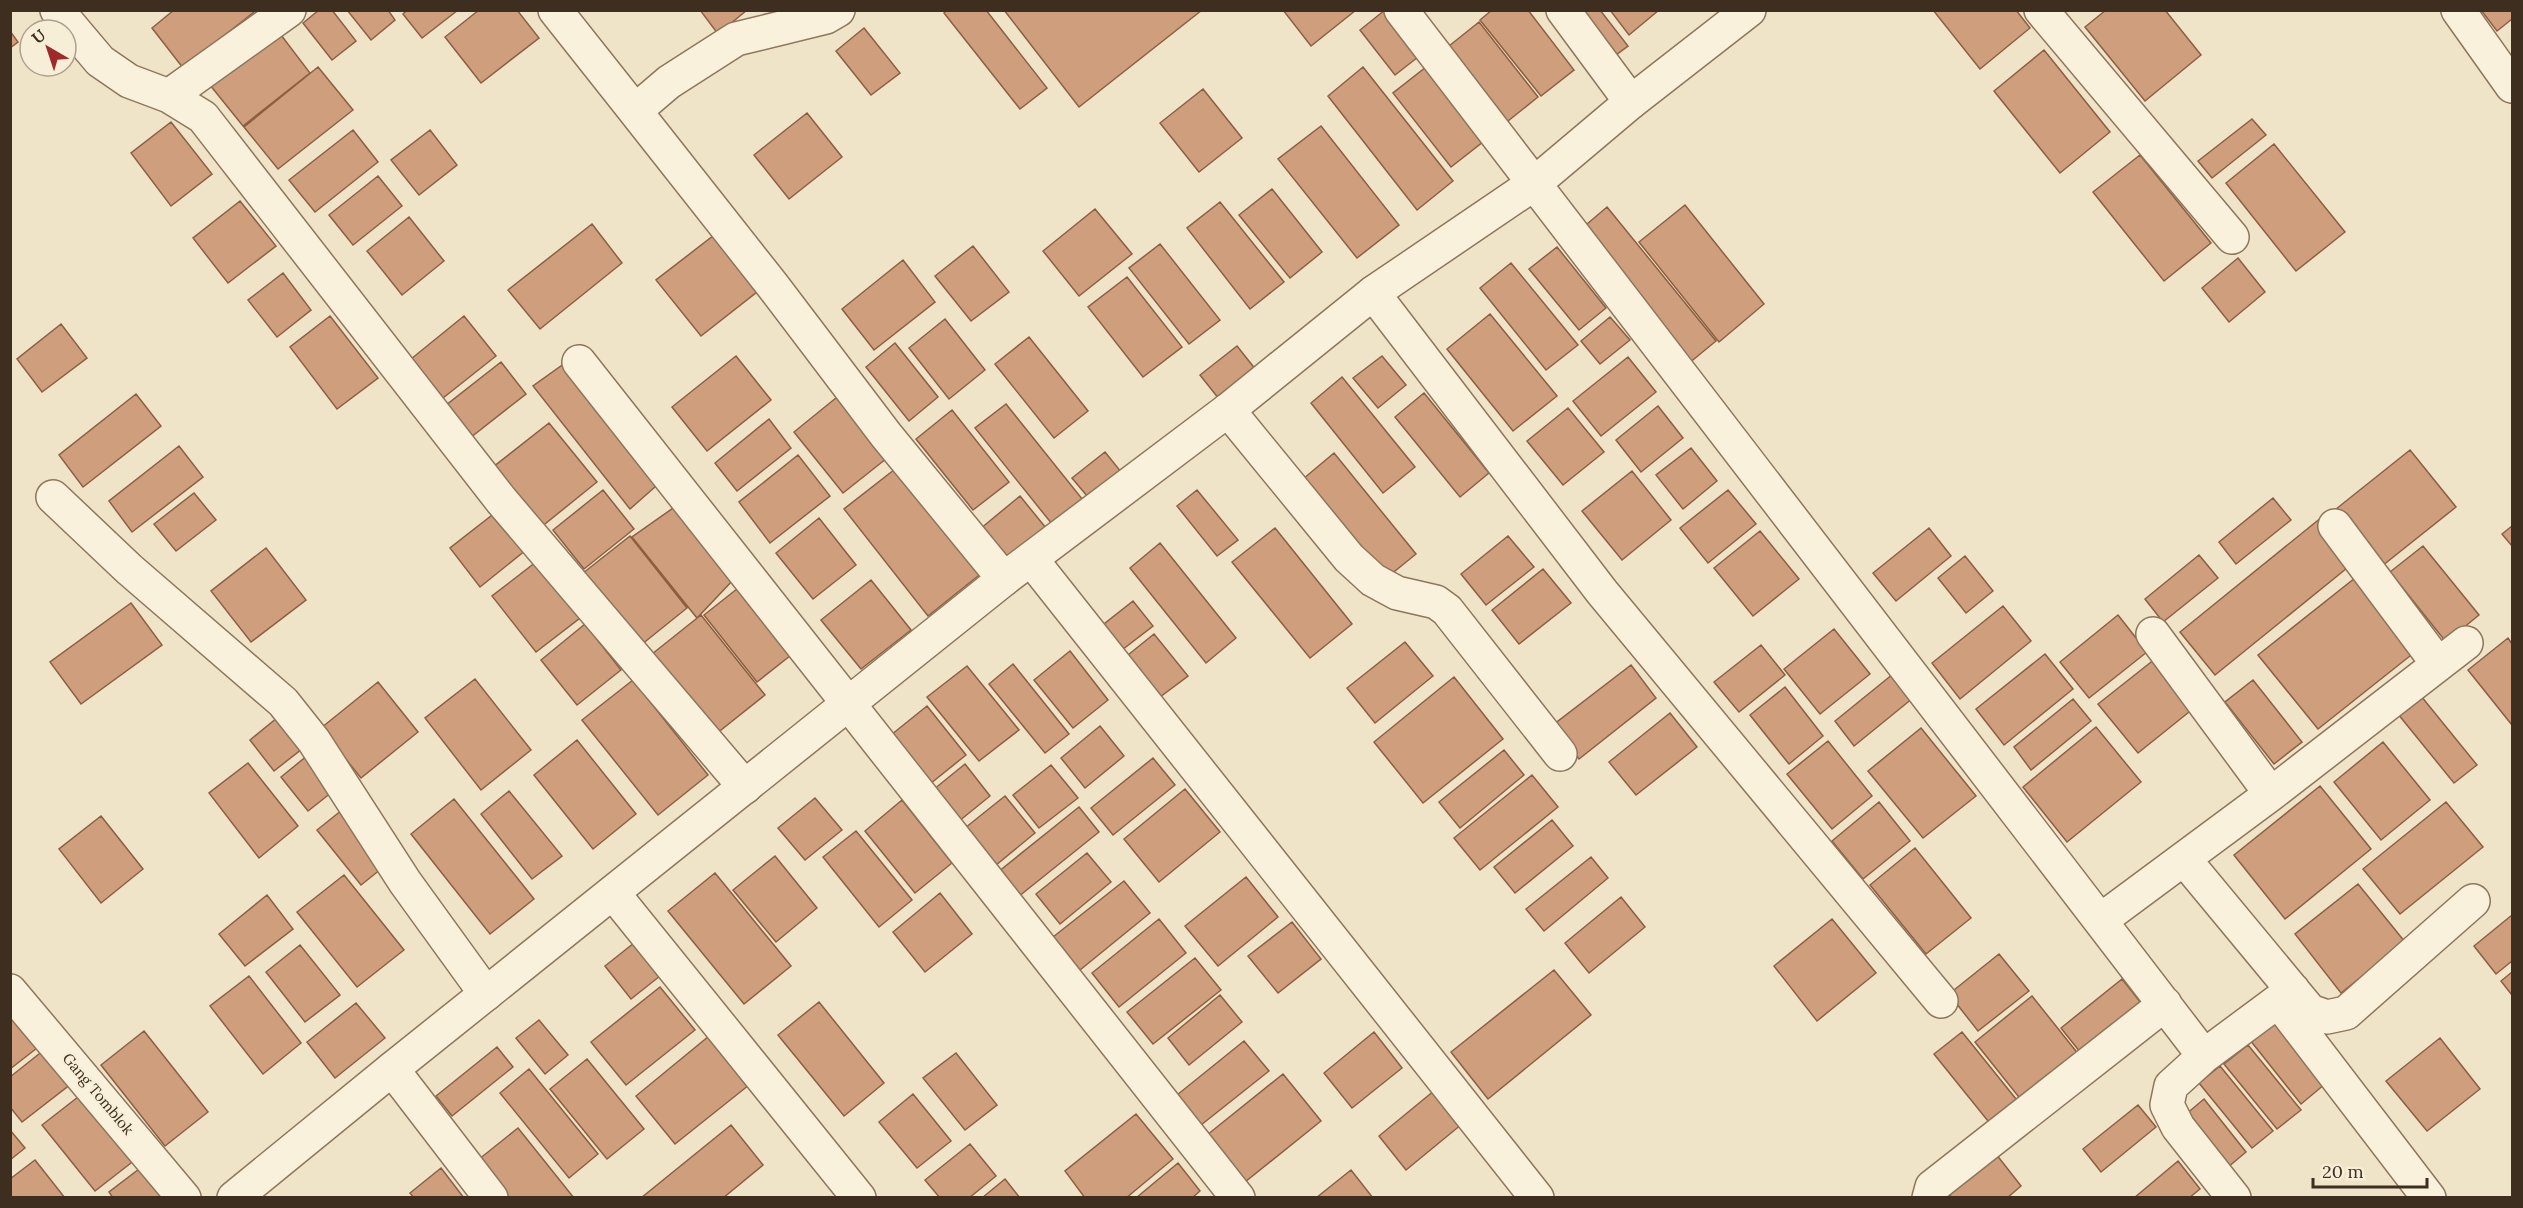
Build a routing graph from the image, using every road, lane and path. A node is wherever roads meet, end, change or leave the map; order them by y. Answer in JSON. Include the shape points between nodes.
{"nodes":[{"id":1,"x":57,"y":10,"type":"edge"},
{"id":2,"x":289,"y":10,"type":"edge"},
{"id":3,"x":555,"y":10,"type":"edge"},
{"id":4,"x":838,"y":10,"type":"edge"},
{"id":5,"x":1401,"y":10,"type":"edge"},
{"id":6,"x":1563,"y":10,"type":"edge"},
{"id":7,"x":1749,"y":10,"type":"edge"},
{"id":8,"x":2040,"y":10,"type":"edge"},
{"id":9,"x":2458,"y":10,"type":"edge"},
{"id":10,"x":2512,"y":86,"type":"edge"},
{"id":11,"x":169,"y":96,"type":"junction"},
{"id":12,"x":1631,"y":102,"type":"junction"},
{"id":13,"x":635,"y":111,"type":"junction"},
{"id":14,"x":1535,"y":183,"type":"junction"},
{"id":15,"x":2232,"y":237,"type":"dead end"},
{"id":16,"x":1373,"y":293,"type":"junction"},
{"id":17,"x":579,"y":362,"type":"dead end"},
{"id":18,"x":1228,"y":410,"type":"junction"},
{"id":19,"x":53,"y":497,"type":"dead end"},
{"id":20,"x":2335,"y":525,"type":"dead end"},
{"id":21,"x":1031,"y":559,"type":"junction"},
{"id":22,"x":1004,"y":579,"type":"junction"},
{"id":23,"x":2153,"y":634,"type":"dead end"},
{"id":24,"x":2466,"y":644,"type":"dead end"},
{"id":25,"x":2438,"y":664,"type":"junction"},
{"id":26,"x":847,"y":703,"type":"junction"},
{"id":27,"x":1560,"y":754,"type":"dead end"},
{"id":28,"x":745,"y":787,"type":"junction"},
{"id":29,"x":2271,"y":794,"type":"junction"},
{"id":30,"x":2184,"y":859,"type":"junction"},
{"id":31,"x":613,"y":893,"type":"junction"},
{"id":32,"x":2473,"y":901,"type":"dead end"},
{"id":33,"x":2101,"y":920,"type":"junction"},
{"id":34,"x":10,"y":991,"type":"edge"},
{"id":35,"x":486,"y":994,"type":"junction"},
{"id":36,"x":2286,"y":996,"type":"junction"},
{"id":37,"x":1941,"y":1002,"type":"dead end"},
{"id":38,"x":2165,"y":1004,"type":"junction"},
{"id":39,"x":2204,"y":1056,"type":"junction"},
{"id":40,"x":392,"y":1069,"type":"junction"},
{"id":41,"x":184,"y":1197,"type":"edge"},
{"id":42,"x":234,"y":1197,"type":"edge"},
{"id":43,"x":491,"y":1197,"type":"edge"},
{"id":44,"x":859,"y":1197,"type":"edge"},
{"id":45,"x":1238,"y":1197,"type":"edge"},
{"id":46,"x":1537,"y":1197,"type":"edge"},
{"id":47,"x":1929,"y":1197,"type":"edge"},
{"id":48,"x":2234,"y":1197,"type":"edge"},
{"id":49,"x":2429,"y":1197,"type":"edge"}],
"edges":[{"from":1,"to":11,"type":"street","via":[[99,61],[129,81]]},
{"from":2,"to":11,"type":"street"},
{"from":3,"to":13,"type":"street"},
{"from":4,"to":13,"type":"street","via":[[826,17],[736,39],[669,82]]},
{"from":5,"to":14,"type":"street"},
{"from":6,"to":12,"type":"street"},
{"from":7,"to":12,"type":"street"},
{"from":8,"to":15,"type":"street"},
{"from":9,"to":10,"type":"street"},
{"from":11,"to":28,"type":"street","via":[[203,117],[501,500]]},
{"from":12,"to":14,"type":"street"},
{"from":13,"to":22,"type":"street","via":[[886,435]]},
{"from":14,"to":16,"type":"street"},
{"from":14,"to":33,"type":"street"},
{"from":16,"to":18,"type":"street"},
{"from":16,"to":37,"type":"street","via":[[1602,592]]},
{"from":17,"to":26,"type":"street"},
{"from":18,"to":21,"type":"street"},
{"from":18,"to":27,"type":"street","via":[[1349,558],[1373,580],[1397,593],[1436,602],[1447,610]]},
{"from":19,"to":35,"type":"street","via":[[137,576],[283,702],[314,741],[405,882]]},
{"from":20,"to":25,"type":"street"},
{"from":21,"to":22,"type":"street"},
{"from":21,"to":46,"type":"street"},
{"from":22,"to":26,"type":"street"},
{"from":23,"to":29,"type":"street"},
{"from":24,"to":25,"type":"street"},
{"from":25,"to":29,"type":"street"},
{"from":26,"to":28,"type":"street"},
{"from":26,"to":45,"type":"street"},
{"from":28,"to":31,"type":"street"},
{"from":29,"to":30,"type":"street"},
{"from":30,"to":33,"type":"street"},
{"from":30,"to":36,"type":"street"},
{"from":31,"to":35,"type":"street"},
{"from":31,"to":44,"type":"street"},
{"from":32,"to":36,"type":"street","via":[[2346,1013],[2327,1017]]},
{"from":33,"to":38,"type":"street"},
{"from":34,"to":41,"type":"street","name":"Gang Tomblok"},
{"from":35,"to":40,"type":"street"},
{"from":36,"to":39,"type":"street"},
{"from":36,"to":49,"type":"street"},
{"from":38,"to":39,"type":"street"},
{"from":38,"to":47,"type":"street","via":[[1932,1186]]},
{"from":39,"to":48,"type":"street","via":[[2170,1086],[2167,1105],[2178,1127]]},
{"from":40,"to":42,"type":"street"},
{"from":40,"to":43,"type":"street"}]}
